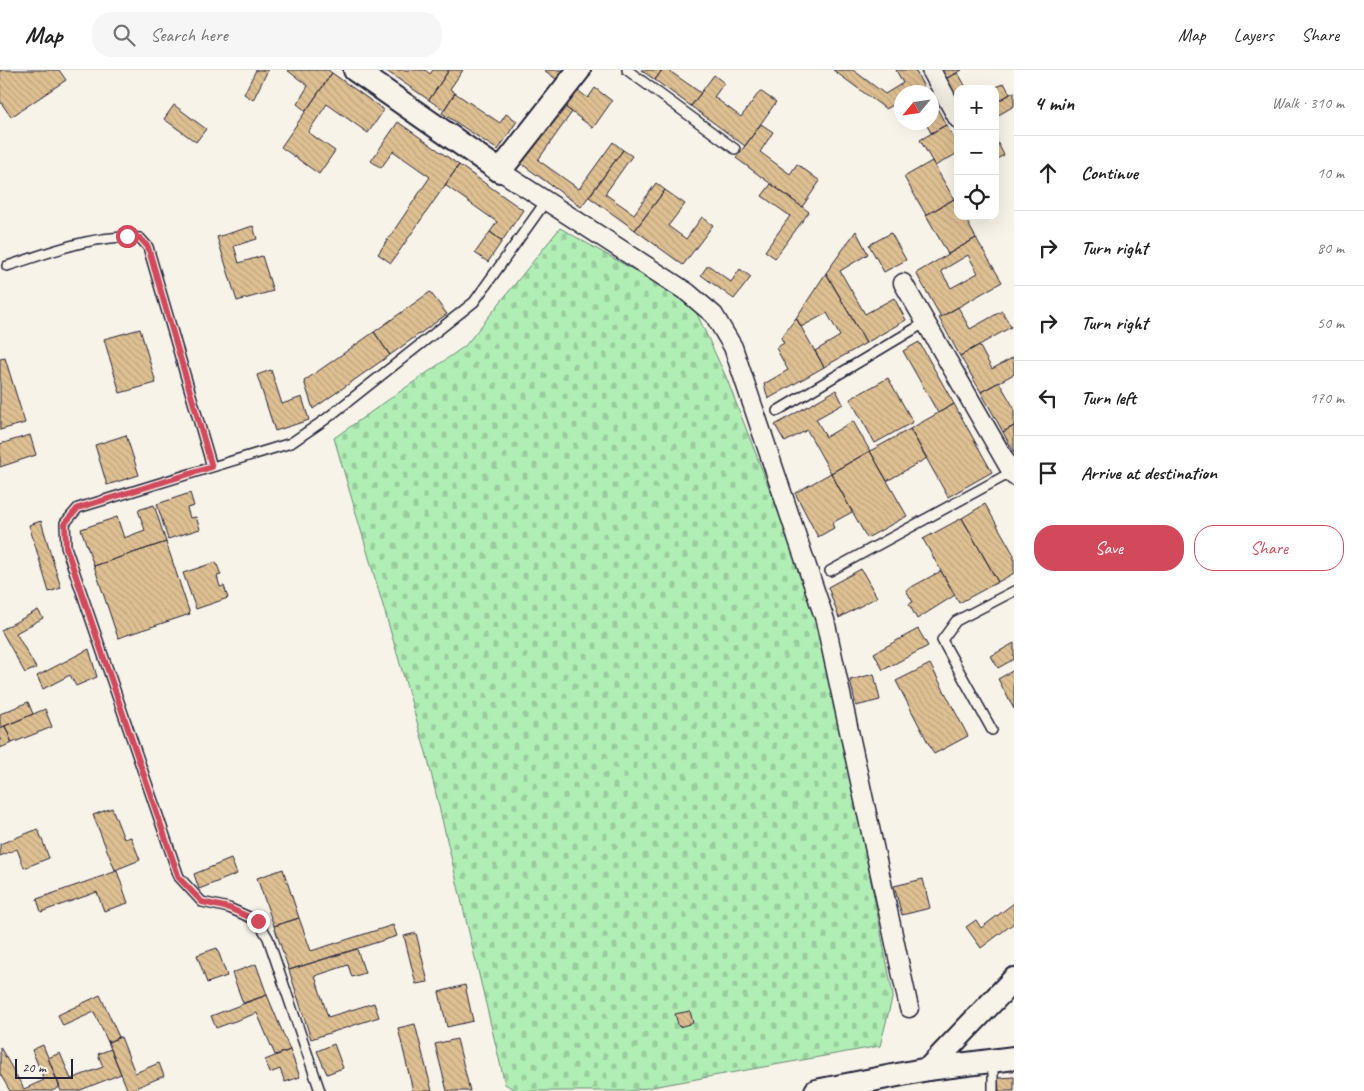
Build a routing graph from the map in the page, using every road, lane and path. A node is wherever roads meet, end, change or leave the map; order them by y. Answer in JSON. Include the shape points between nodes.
{"nodes":[{"id":1,"x":354,"y":70,"type":"edge"},
{"id":2,"x":579,"y":70,"type":"edge"},
{"id":3,"x":627,"y":70,"type":"edge"},
{"id":4,"x":931,"y":70,"type":"edge"},
{"id":5,"x":954,"y":113,"type":"edge"},
{"id":6,"x":735,"y":149,"type":"dead end"},
{"id":7,"x":500,"y":171,"type":"junction"},
{"id":8,"x":546,"y":201,"type":"junction"},
{"id":9,"x":7,"y":266,"type":"dead end"},
{"id":10,"x":903,"y":283,"type":"dead end"},
{"id":11,"x":926,"y":322,"type":"junction"},
{"id":12,"x":777,"y":411,"type":"dead end"},
{"id":13,"x":212,"y":467,"type":"junction"},
{"id":14,"x":1013,"y":474,"type":"edge"},
{"id":15,"x":830,"y":572,"type":"dead end"},
{"id":16,"x":1014,"y":591,"type":"edge"},
{"id":17,"x":992,"y":730,"type":"dead end"},
{"id":18,"x":1014,"y":979,"type":"edge"},
{"id":19,"x":909,"y":1008,"type":"dead end"},
{"id":20,"x":1004,"y":1059,"type":"edge"},
{"id":21,"x":928,"y":1069,"type":"junction"},
{"id":22,"x":320,"y":1091,"type":"edge"},
{"id":23,"x":816,"y":1091,"type":"edge"},
{"id":24,"x":993,"y":1091,"type":"edge"}],
"edges":[{"from":1,"to":7,"type":"street"},
{"from":2,"to":7,"type":"street"},
{"from":3,"to":6,"type":"lane"},
{"from":4,"to":5,"type":"street"},
{"from":7,"to":8,"type":"street"},
{"from":8,"to":13,"type":"lane","via":[[474,302],[292,443]]},
{"from":8,"to":19,"type":"street","via":[[687,292],[714,315],[733,347],[825,620]]},
{"from":9,"to":13,"type":"lane","via":[[91,241],[127,236],[140,238],[148,247]]},
{"from":10,"to":11,"type":"street"},
{"from":11,"to":12,"type":"lane"},
{"from":11,"to":14,"type":"street"},
{"from":13,"to":22,"type":"lane","via":[[78,508],[65,523],[66,547],[179,878],[202,902],[229,908],[258,921],[268,938]]},
{"from":14,"to":15,"type":"lane"},
{"from":16,"to":17,"type":"lane","via":[[956,621],[942,640]]},
{"from":18,"to":21,"type":"street"},
{"from":20,"to":21,"type":"street"},
{"from":20,"to":24,"type":"lane"},
{"from":21,"to":23,"type":"street"}]}
